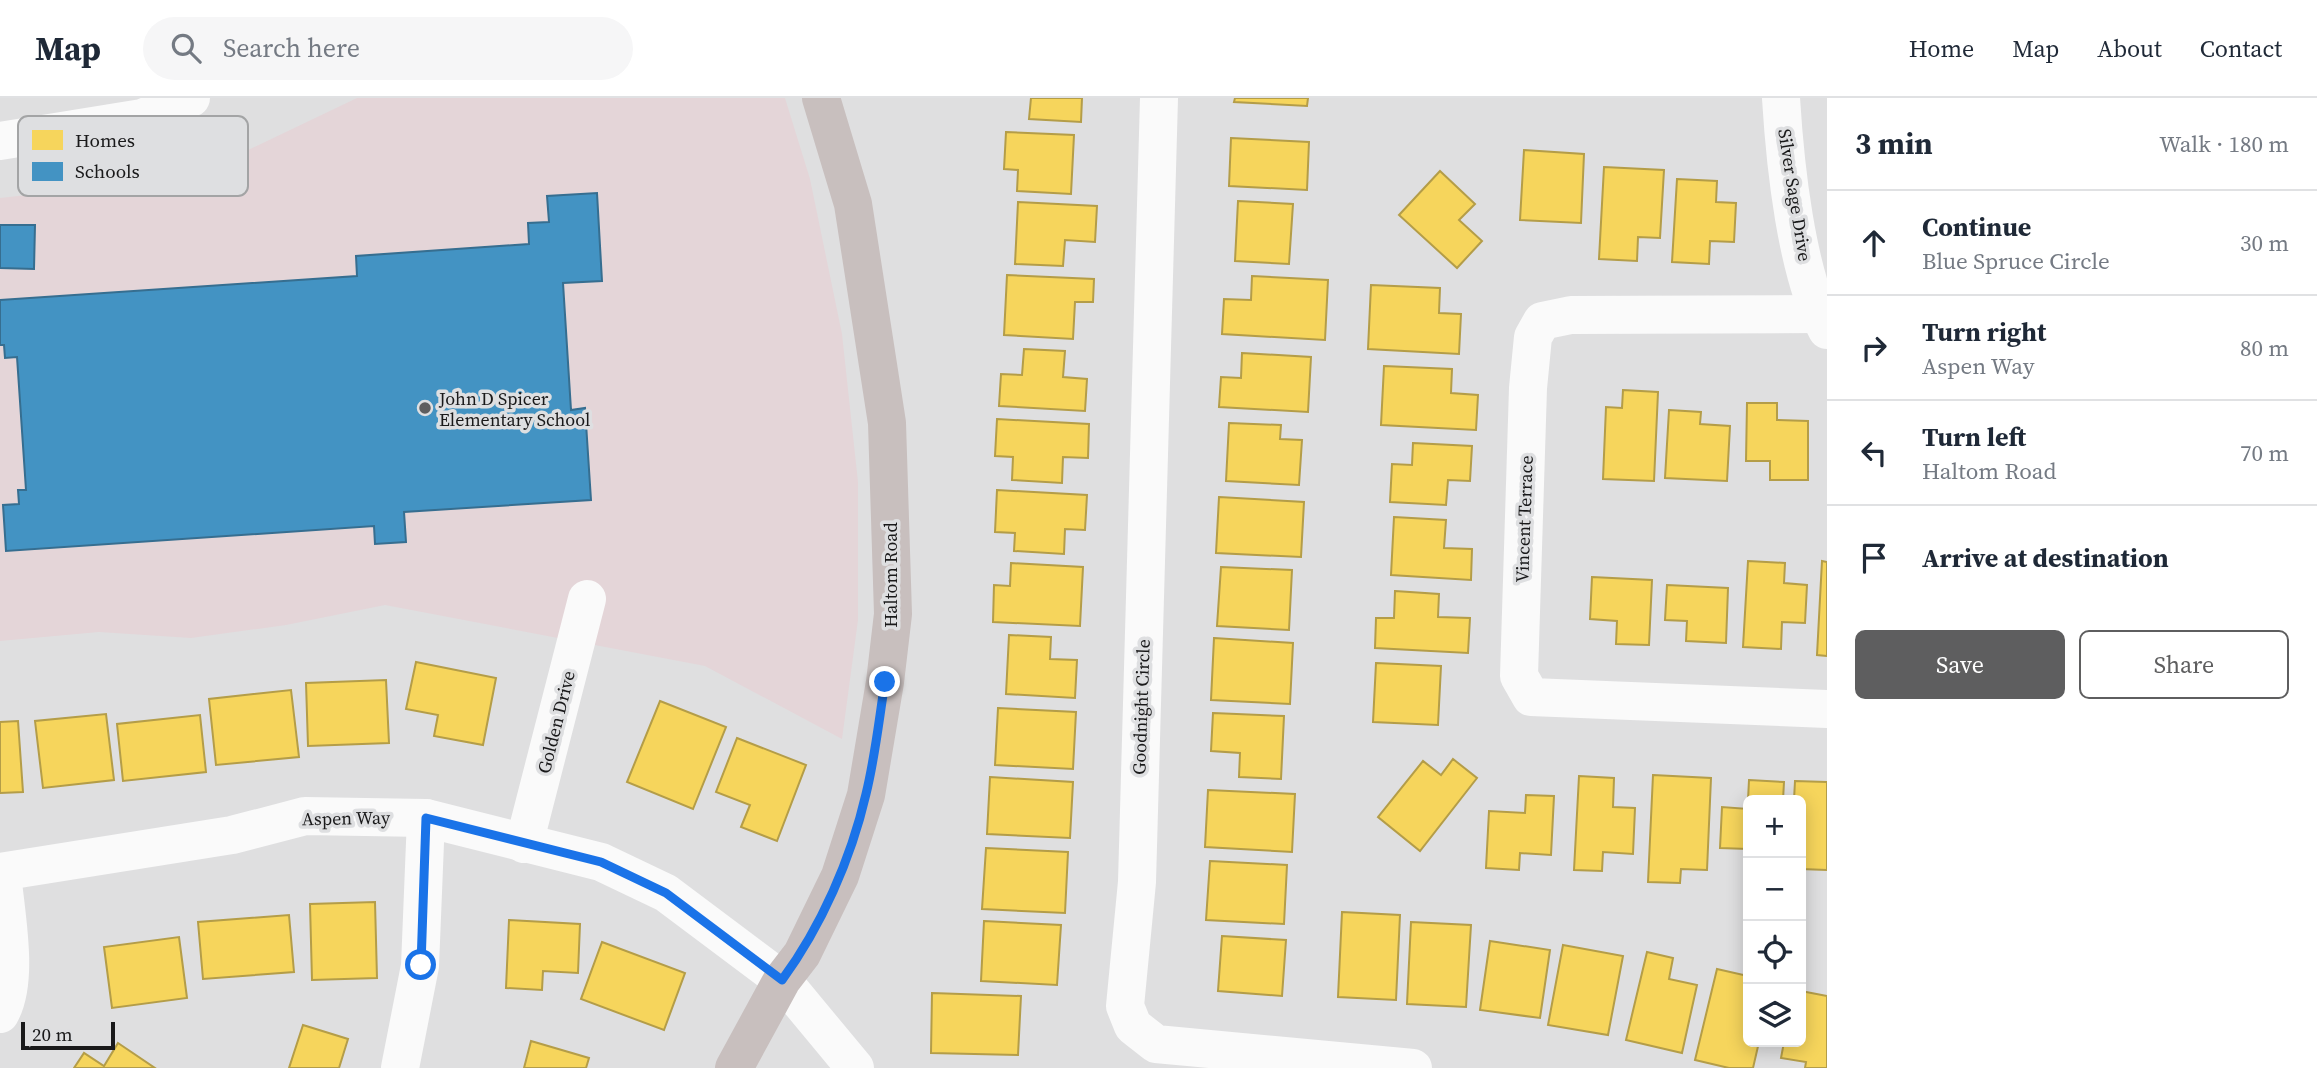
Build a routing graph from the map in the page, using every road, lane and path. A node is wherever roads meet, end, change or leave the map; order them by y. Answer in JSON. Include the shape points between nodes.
{"nodes":[{"id":1,"x":191,"y":98,"type":"edge"},
{"id":2,"x":821,"y":98,"type":"edge"},
{"id":3,"x":1159,"y":98,"type":"edge"},
{"id":4,"x":1781,"y":98,"type":"edge"},
{"id":5,"x":147,"y":116,"type":"edge"},
{"id":6,"x":18,"y":138,"type":"edge"},
{"id":7,"x":0,"y":141,"type":"edge"},
{"id":8,"x":1823,"y":322,"type":"edge"},
{"id":9,"x":587,"y":599,"type":"dead end"},
{"id":10,"x":1827,"y":709,"type":"edge"},
{"id":11,"x":426,"y":818,"type":"junction"},
{"id":12,"x":524,"y":844,"type":"junction"},
{"id":13,"x":1,"y":872,"type":"edge"},
{"id":14,"x":782,"y":980,"type":"junction"},
{"id":15,"x":0,"y":1014,"type":"edge"},
{"id":16,"x":853,"y":1067,"type":"edge"},
{"id":17,"x":400,"y":1068,"type":"edge"},
{"id":18,"x":734,"y":1068,"type":"edge"},
{"id":19,"x":1413,"y":1068,"type":"edge"}],
"edges":[{"from":1,"to":5,"type":"street"},
{"from":2,"to":14,"type":"main road","name":"Haltom Road","via":[[853,204],[887,424],[893,614],[866,795],[840,876],[802,954]]},
{"from":3,"to":19,"type":"street","name":"Goodnight Circle","via":[[1137,869],[1125,1006],[1133,1026],[1156,1044]]},
{"from":4,"to":8,"type":"street","name":"Silver Sage Drive","via":[[1798,233]]},
{"from":6,"to":7,"type":"street"},
{"from":8,"to":10,"type":"street","name":"Vincent Terrace","via":[[1571,315],[1542,321],[1533,337],[1528,388],[1520,676],[1531,697]]},
{"from":9,"to":12,"type":"street","name":"Golden Drive"},
{"from":11,"to":12,"type":"street","name":"Aspen Way"},
{"from":11,"to":13,"type":"street","name":"Aspen Way","via":[[305,816],[232,835]]},
{"from":11,"to":17,"type":"street","via":[[421,965]]},
{"from":12,"to":14,"type":"street","name":"Aspen Way","via":[[601,862],[666,893]]},
{"from":13,"to":15,"type":"street","via":[[10,979],[7,1003]]},
{"from":14,"to":16,"type":"street","name":"Aspen Way"},
{"from":14,"to":18,"type":"main road","name":"Haltom Road"}]}
